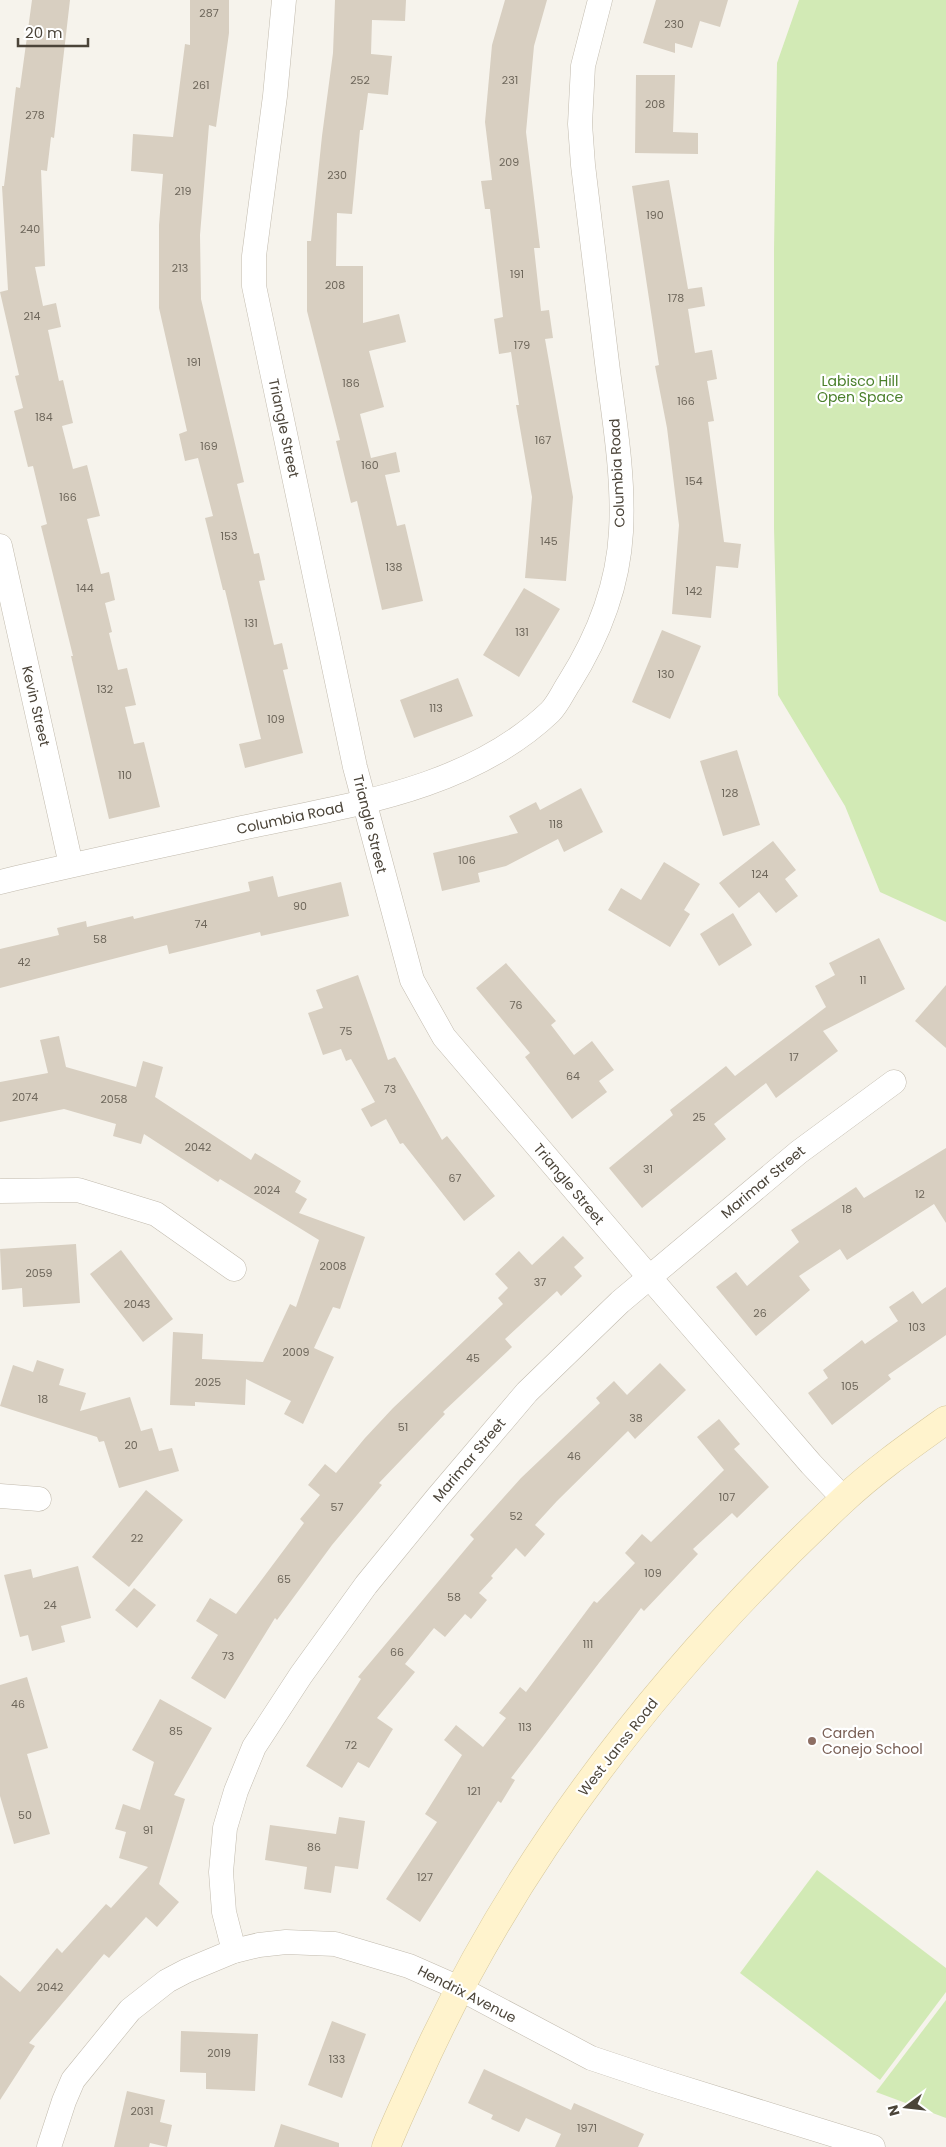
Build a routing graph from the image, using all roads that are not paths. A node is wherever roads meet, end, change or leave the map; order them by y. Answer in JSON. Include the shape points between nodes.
{"nodes":[{"id":1,"x":284,"y":0,"type":"edge"},
{"id":2,"x":600,"y":0,"type":"edge"},
{"id":3,"x":0,"y":546,"type":"edge"},
{"id":4,"x":363,"y":802,"type":"junction"},
{"id":5,"x":71,"y":865,"type":"junction"},
{"id":6,"x":0,"y":882,"type":"edge"},
{"id":7,"x":894,"y":1082,"type":"dead end"},
{"id":8,"x":0,"y":1191,"type":"edge"},
{"id":9,"x":234,"y":1269,"type":"dead end"},
{"id":10,"x":650,"y":1278,"type":"junction"},
{"id":11,"x":946,"y":1420,"type":"edge"},
{"id":12,"x":0,"y":1496,"type":"edge"},
{"id":13,"x":844,"y":1499,"type":"junction"},
{"id":14,"x":39,"y":1500,"type":"dead end"},
{"id":15,"x":234,"y":1951,"type":"junction"},
{"id":16,"x":459,"y":1988,"type":"junction"},
{"id":17,"x":49,"y":2147,"type":"edge"},
{"id":18,"x":386,"y":2147,"type":"edge"},
{"id":19,"x":873,"y":2147,"type":"edge"}],
"edges":[{"from":1,"to":4,"type":"street","name":"Triangle Street","via":[[254,256],[254,286]]},
{"from":2,"to":4,"type":"street","name":"Columbia Road","via":[[584,66],[580,124],[621,497],[618,565],[607,605],[594,641],[553,709],[525,733],[490,757],[437,780]]},
{"from":3,"to":5,"type":"street","name":"Kevin Street"},
{"from":4,"to":5,"type":"street","name":"Columbia Road"},
{"from":4,"to":10,"type":"street","name":"Triangle Street","via":[[412,980],[427,1010],[444,1037]]},
{"from":5,"to":6,"type":"street","name":"Columbia Road"},
{"from":7,"to":10,"type":"street","name":"Marimar Street","via":[[799,1152]]},
{"from":8,"to":9,"type":"street","via":[[78,1190],[156,1214]]},
{"from":10,"to":13,"type":"street","name":"Triangle Street"},
{"from":10,"to":15,"type":"street","name":"Marimar Street","via":[[620,1302],[527,1392],[436,1498],[360,1593],[254,1747],[225,1828],[221,1872],[224,1912]]},
{"from":11,"to":13,"type":"main road","name":"West Janss Road"},
{"from":12,"to":14,"type":"street"},
{"from":13,"to":16,"type":"main road","name":"West Janss Road","via":[[703,1643],[611,1752],[563,1819]]},
{"from":15,"to":16,"type":"street","name":"Hendrix Avenue","via":[[286,1942],[335,1944],[410,1966]]},
{"from":15,"to":17,"type":"street","name":"Hendrix Avenue","via":[[166,1981],[130,2010],[73,2080]]},
{"from":16,"to":18,"type":"main road","name":"West Janss Road"},
{"from":16,"to":19,"type":"street","name":"Hendrix Avenue","via":[[591,2058]]}]}
